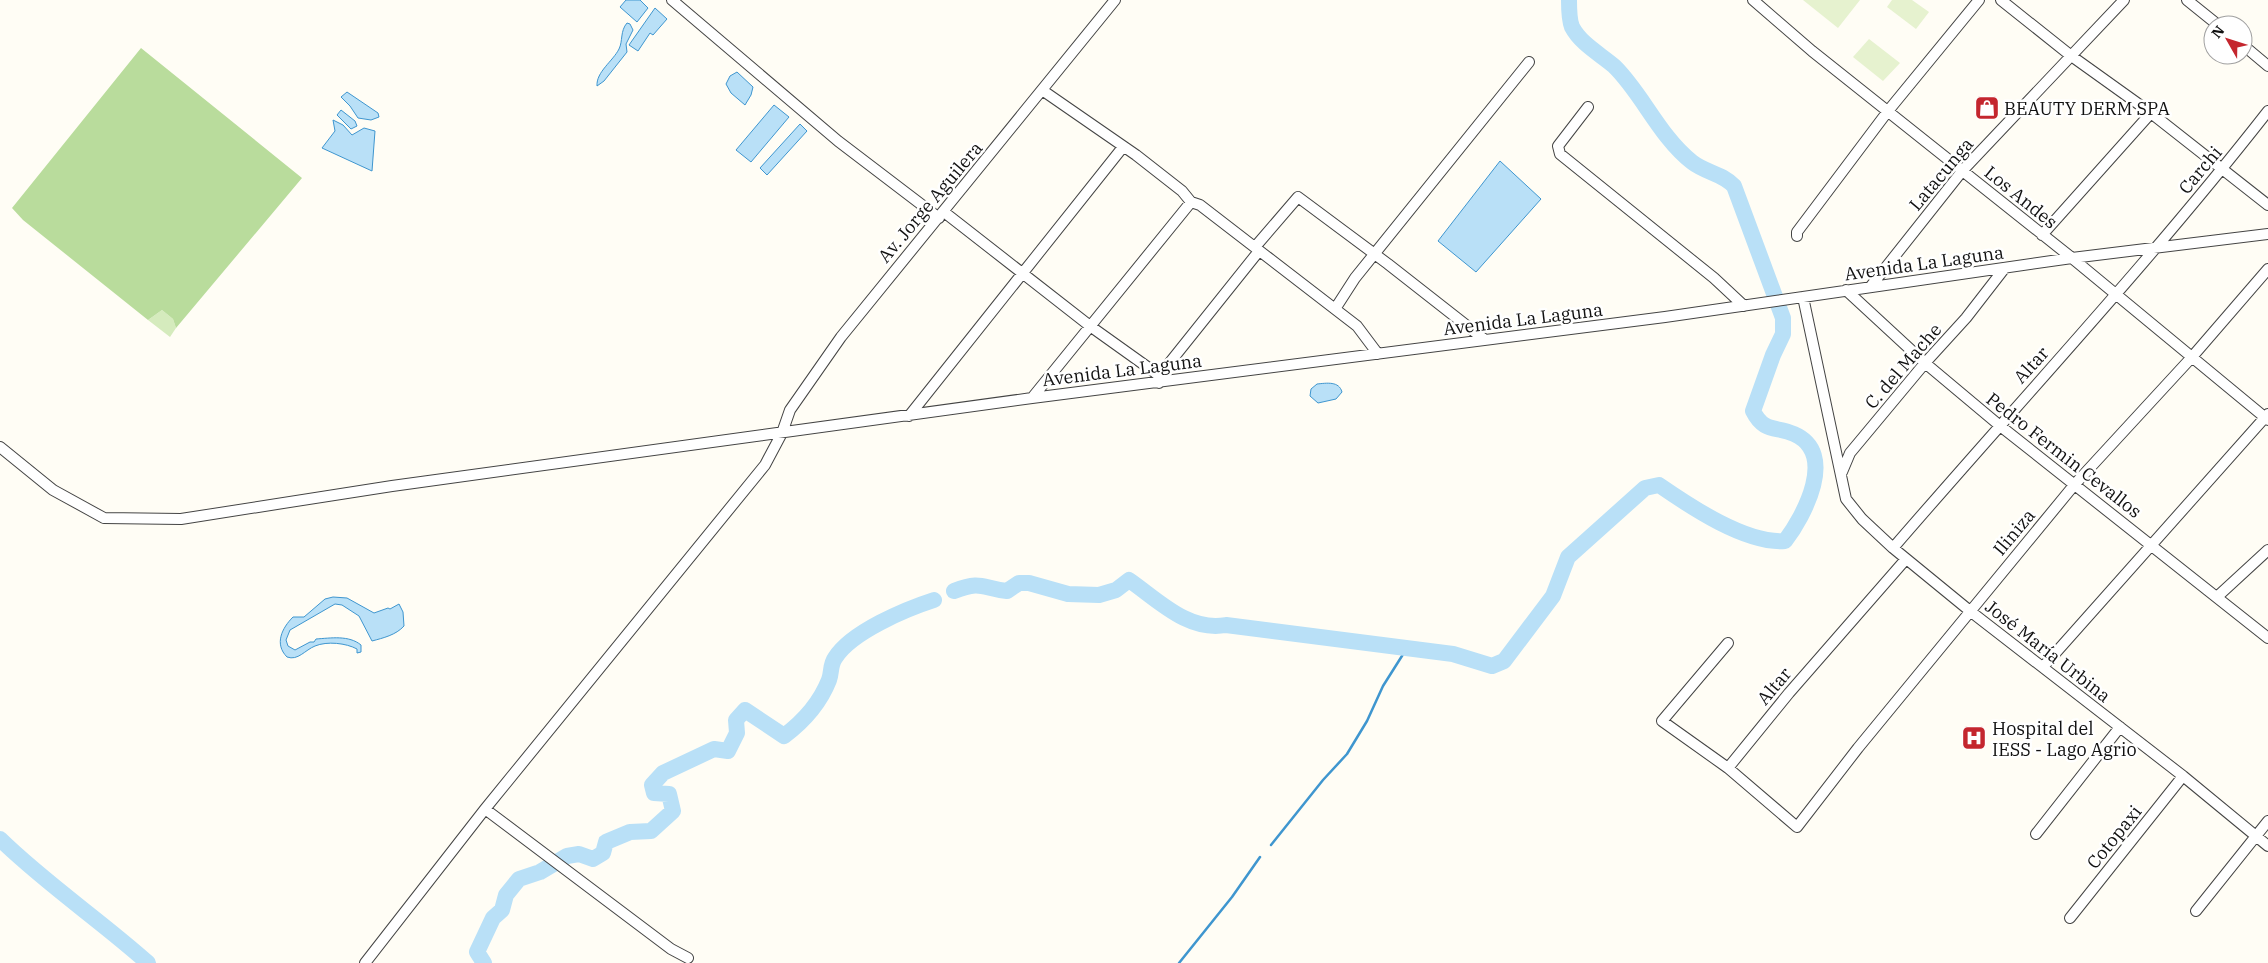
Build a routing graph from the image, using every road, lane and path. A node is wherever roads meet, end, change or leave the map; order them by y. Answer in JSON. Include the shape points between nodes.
{"nodes":[{"id":1,"x":672,"y":0,"type":"edge"},
{"id":2,"x":1115,"y":0,"type":"edge"},
{"id":3,"x":1753,"y":0,"type":"edge"},
{"id":4,"x":1979,"y":0,"type":"edge"},
{"id":5,"x":2001,"y":0,"type":"edge"},
{"id":6,"x":2124,"y":0,"type":"edge"},
{"id":7,"x":2187,"y":0,"type":"edge"},
{"id":8,"x":2206,"y":15,"type":"edge"},
{"id":9,"x":2253,"y":54,"type":"edge"},
{"id":10,"x":2070,"y":55,"type":"junction"},
{"id":11,"x":1529,"y":62,"type":"dead end"},
{"id":12,"x":2268,"y":66,"type":"edge"},
{"id":13,"x":1042,"y":90,"type":"junction"},
{"id":14,"x":1588,"y":107,"type":"dead end"},
{"id":15,"x":1888,"y":111,"type":"junction"},
{"id":16,"x":2268,"y":111,"type":"edge"},
{"id":17,"x":2151,"y":113,"type":"junction"},
{"id":18,"x":1123,"y":147,"type":"junction"},
{"id":19,"x":1963,"y":170,"type":"junction"},
{"id":20,"x":2222,"y":170,"type":"junction"},
{"id":21,"x":1191,"y":202,"type":"junction"},
{"id":22,"x":2268,"y":205,"type":"edge"},
{"id":23,"x":941,"y":215,"type":"junction"},
{"id":24,"x":2042,"y":234,"type":"junction"},
{"id":25,"x":2268,"y":234,"type":"edge"},
{"id":26,"x":1796,"y":236,"type":"dead end"},
{"id":27,"x":2154,"y":248,"type":"junction"},
{"id":28,"x":1257,"y":249,"type":"junction"},
{"id":29,"x":1375,"y":255,"type":"junction"},
{"id":30,"x":2072,"y":258,"type":"junction"},
{"id":31,"x":2004,"y":269,"type":"junction"},
{"id":32,"x":2268,"y":269,"type":"edge"},
{"id":33,"x":1023,"y":274,"type":"junction"},
{"id":34,"x":1871,"y":286,"type":"junction"},
{"id":35,"x":1846,"y":290,"type":"junction"},
{"id":36,"x":2115,"y":295,"type":"junction"},
{"id":37,"x":1803,"y":297,"type":"junction"},
{"id":38,"x":1744,"y":306,"type":"junction"},
{"id":39,"x":1335,"y":309,"type":"junction"},
{"id":40,"x":1090,"y":326,"type":"junction"},
{"id":41,"x":1485,"y":340,"type":"junction"},
{"id":42,"x":1378,"y":354,"type":"junction"},
{"id":43,"x":2192,"y":357,"type":"junction"},
{"id":44,"x":1925,"y":363,"type":"junction"},
{"id":45,"x":1159,"y":379,"type":"junction"},
{"id":46,"x":1032,"y":398,"type":"junction"},
{"id":47,"x":909,"y":416,"type":"junction"},
{"id":48,"x":2267,"y":417,"type":"edge"},
{"id":49,"x":1999,"y":425,"type":"junction"},
{"id":50,"x":782,"y":433,"type":"junction"},
{"id":51,"x":0,"y":447,"type":"edge"},
{"id":52,"x":1842,"y":472,"type":"junction"},
{"id":53,"x":2075,"y":484,"type":"junction"},
{"id":54,"x":2150,"y":544,"type":"junction"},
{"id":55,"x":1893,"y":548,"type":"junction"},
{"id":56,"x":2268,"y":550,"type":"edge"},
{"id":57,"x":1906,"y":559,"type":"junction"},
{"id":58,"x":2218,"y":596,"type":"junction"},
{"id":59,"x":1970,"y":611,"type":"junction"},
{"id":60,"x":2268,"y":638,"type":"edge"},
{"id":61,"x":1728,"y":643,"type":"dead end"},
{"id":62,"x":2043,"y":667,"type":"junction"},
{"id":63,"x":2120,"y":727,"type":"junction"},
{"id":64,"x":1728,"y":768,"type":"junction"},
{"id":65,"x":2183,"y":776,"type":"junction"},
{"id":66,"x":485,"y":809,"type":"junction"},
{"id":67,"x":2268,"y":821,"type":"edge"},
{"id":68,"x":2036,"y":834,"type":"dead end"},
{"id":69,"x":2256,"y":836,"type":"junction"},
{"id":70,"x":2268,"y":846,"type":"edge"},
{"id":71,"x":2196,"y":911,"type":"dead end"},
{"id":72,"x":2070,"y":918,"type":"dead end"},
{"id":73,"x":688,"y":958,"type":"dead end"},
{"id":74,"x":365,"y":963,"type":"edge"}],
"edges":[{"from":1,"to":23,"type":"street","via":[[838,141]]},
{"from":2,"to":13,"type":"street","name":"Av. Jorge Aguilera"},
{"from":3,"to":15,"type":"street","name":"Los Andes"},
{"from":4,"to":15,"type":"street"},
{"from":5,"to":10,"type":"street"},
{"from":6,"to":10,"type":"street","name":"Latacunga"},
{"from":7,"to":8,"type":"street"},
{"from":9,"to":12,"type":"street"},
{"from":10,"to":17,"type":"street"},
{"from":10,"to":19,"type":"street","name":"Latacunga"},
{"from":11,"to":29,"type":"street"},
{"from":13,"to":18,"type":"street"},
{"from":13,"to":23,"type":"street","name":"Av. Jorge Aguilera"},
{"from":14,"to":38,"type":"street","via":[[1558,146],[1560,154]]},
{"from":15,"to":19,"type":"street","name":"Los Andes"},
{"from":15,"to":26,"type":"street"},
{"from":16,"to":20,"type":"street","name":"Carchi"},
{"from":17,"to":20,"type":"street"},
{"from":17,"to":24,"type":"street"},
{"from":18,"to":21,"type":"street","via":[[1182,191]]},
{"from":18,"to":33,"type":"street"},
{"from":19,"to":24,"type":"street","name":"Los Andes"},
{"from":19,"to":34,"type":"street","name":"Latacunga"},
{"from":20,"to":22,"type":"street"},
{"from":20,"to":27,"type":"street","name":"Carchi"},
{"from":21,"to":28,"type":"street","via":[[1200,204]]},
{"from":21,"to":40,"type":"street"},
{"from":23,"to":33,"type":"street"},
{"from":23,"to":50,"type":"street","name":"Av. Jorge Aguilera","via":[[841,337],[790,410]]},
{"from":24,"to":30,"type":"street","name":"Los Andes"},
{"from":25,"to":27,"type":"street","name":"Avenida La Laguna"},
{"from":27,"to":30,"type":"street","name":"Avenida La Laguna"},
{"from":27,"to":36,"type":"street","name":"Altar"},
{"from":28,"to":29,"type":"street","via":[[1298,197]]},
{"from":28,"to":39,"type":"street"},
{"from":28,"to":45,"type":"street"},
{"from":29,"to":39,"type":"street"},
{"from":29,"to":41,"type":"street"},
{"from":30,"to":31,"type":"street","name":"Avenida La Laguna"},
{"from":30,"to":36,"type":"street","name":"Los Andes"},
{"from":31,"to":34,"type":"street","name":"Avenida La Laguna"},
{"from":31,"to":44,"type":"street","name":"C. del Mache"},
{"from":32,"to":43,"type":"street","name":"Iliniza"},
{"from":33,"to":40,"type":"street"},
{"from":33,"to":47,"type":"street"},
{"from":34,"to":35,"type":"street","name":"Avenida La Laguna"},
{"from":35,"to":37,"type":"street","name":"Avenida La Laguna"},
{"from":35,"to":44,"type":"street","name":"Pedro Fermin Cevallos"},
{"from":36,"to":43,"type":"street","name":"Los Andes"},
{"from":36,"to":49,"type":"street","name":"Altar"},
{"from":37,"to":38,"type":"street","name":"Avenida La Laguna"},
{"from":37,"to":52,"type":"street"},
{"from":38,"to":41,"type":"street","name":"Avenida La Laguna"},
{"from":39,"to":42,"type":"street","via":[[1357,326]]},
{"from":40,"to":45,"type":"street"},
{"from":40,"to":46,"type":"street"},
{"from":41,"to":42,"type":"street","name":"Avenida La Laguna"},
{"from":42,"to":45,"type":"street","name":"Avenida La Laguna"},
{"from":43,"to":48,"type":"street","name":"Los Andes"},
{"from":43,"to":53,"type":"street","name":"Iliniza"},
{"from":44,"to":49,"type":"street","name":"Pedro Fermin Cevallos"},
{"from":44,"to":52,"type":"street","name":"C. del Mache","via":[[1850,454]]},
{"from":45,"to":46,"type":"street","name":"Avenida La Laguna"},
{"from":46,"to":47,"type":"street","name":"Avenida La Laguna"},
{"from":47,"to":50,"type":"street","name":"Avenida La Laguna"},
{"from":48,"to":54,"type":"street"},
{"from":49,"to":53,"type":"street","name":"Pedro Fermin Cevallos"},
{"from":49,"to":55,"type":"street","name":"Altar"},
{"from":50,"to":51,"type":"street","name":"Avenida La Laguna","via":[[392,486],[181,519],[104,518],[53,490]]},
{"from":50,"to":66,"type":"street","name":"Av. Jorge Aguilera","via":[[765,465]]},
{"from":52,"to":55,"type":"street","name":"José María Urbina","via":[[1846,499]]},
{"from":53,"to":54,"type":"street","name":"Pedro Fermin Cevallos"},
{"from":53,"to":59,"type":"street","name":"Iliniza"},
{"from":54,"to":58,"type":"street","name":"Pedro Fermin Cevallos"},
{"from":54,"to":62,"type":"street"},
{"from":55,"to":57,"type":"street","name":"José María Urbina"},
{"from":56,"to":58,"type":"street"},
{"from":57,"to":59,"type":"street","name":"José María Urbina"},
{"from":57,"to":64,"type":"street","name":"Altar"},
{"from":58,"to":60,"type":"street","name":"Pedro Fermin Cevallos"},
{"from":59,"to":62,"type":"street","name":"José María Urbina"},
{"from":59,"to":64,"type":"street","name":"Iliniza","via":[[1797,827]]},
{"from":61,"to":64,"type":"street","via":[[1662,720]]},
{"from":62,"to":63,"type":"street","name":"José María Urbina"},
{"from":63,"to":65,"type":"street","name":"José María Urbina"},
{"from":63,"to":68,"type":"street"},
{"from":65,"to":69,"type":"street","name":"José María Urbina"},
{"from":65,"to":72,"type":"street","name":"Cotopaxi"},
{"from":66,"to":73,"type":"street","via":[[671,949]]},
{"from":66,"to":74,"type":"street","name":"Av. Jorge Aguilera"},
{"from":67,"to":69,"type":"street"},
{"from":69,"to":70,"type":"street","name":"José María Urbina"},
{"from":69,"to":71,"type":"street"}]}
